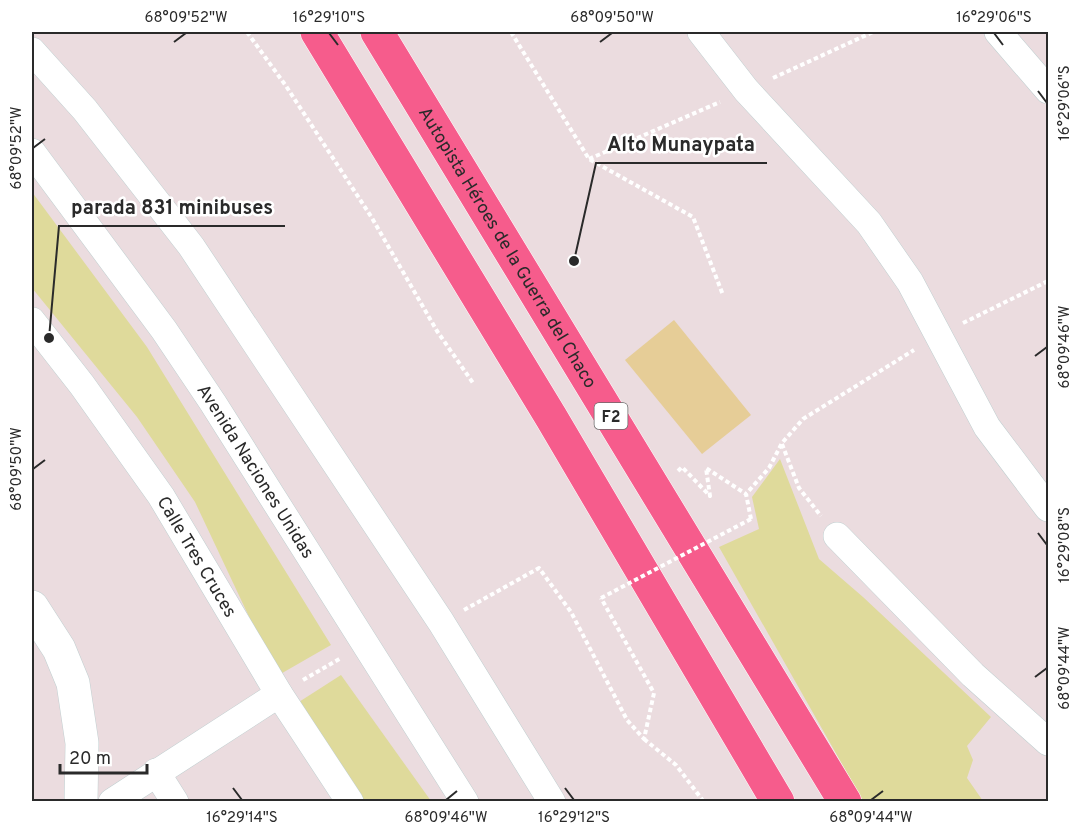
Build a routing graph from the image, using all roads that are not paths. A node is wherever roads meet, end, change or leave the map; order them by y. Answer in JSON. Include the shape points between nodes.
{"nodes":[{"id":1,"x":317,"y":32,"type":"edge"},
{"id":2,"x":377,"y":32,"type":"edge"},
{"id":3,"x":701,"y":32,"type":"edge"},
{"id":4,"x":998,"y":32,"type":"edge"},
{"id":5,"x":32,"y":51,"type":"edge"},
{"id":6,"x":1048,"y":90,"type":"edge"},
{"id":7,"x":32,"y":152,"type":"edge"},
{"id":8,"x":32,"y":321,"type":"edge"},
{"id":9,"x":1048,"y":508,"type":"edge"},
{"id":10,"x":837,"y":536,"type":"road end"},
{"id":11,"x":32,"y":607,"type":"edge"},
{"id":12,"x":279,"y":694,"type":"junction"},
{"id":13,"x":1048,"y":742,"type":"edge"},
{"id":14,"x":156,"y":772,"type":"junction"},
{"id":15,"x":81,"y":801,"type":"edge"},
{"id":16,"x":112,"y":801,"type":"edge"},
{"id":17,"x":175,"y":801,"type":"edge"},
{"id":18,"x":350,"y":801,"type":"edge"},
{"id":19,"x":465,"y":801,"type":"edge"},
{"id":20,"x":552,"y":801,"type":"edge"},
{"id":21,"x":778,"y":801,"type":"edge"},
{"id":22,"x":845,"y":801,"type":"edge"}],
"edges":[{"from":1,"to":21,"type":"highway"},
{"from":2,"to":22,"type":"highway","name":"Autopista Héroes de la Guerra del Chaco","number":"F2"},
{"from":3,"to":9,"type":"street","via":[[746,90],[869,224],[910,282],[987,427]]},
{"from":4,"to":6,"type":"street"},
{"from":5,"to":20,"type":"street","via":[[85,110],[191,246],[441,622]]},
{"from":7,"to":19,"type":"street","name":"Avenida Naciones Unidas","via":[[164,330],[219,412]]},
{"from":8,"to":12,"type":"street","name":"Calle Tres Cruces","via":[[161,496]]},
{"from":10,"to":13,"type":"street","via":[[973,675]]},
{"from":11,"to":15,"type":"street","via":[[59,649],[74,683],[82,743]]},
{"from":12,"to":14,"type":"street"},
{"from":12,"to":18,"type":"street","name":"Calle Tres Cruces"},
{"from":14,"to":16,"type":"street"},
{"from":14,"to":17,"type":"street"}]}
